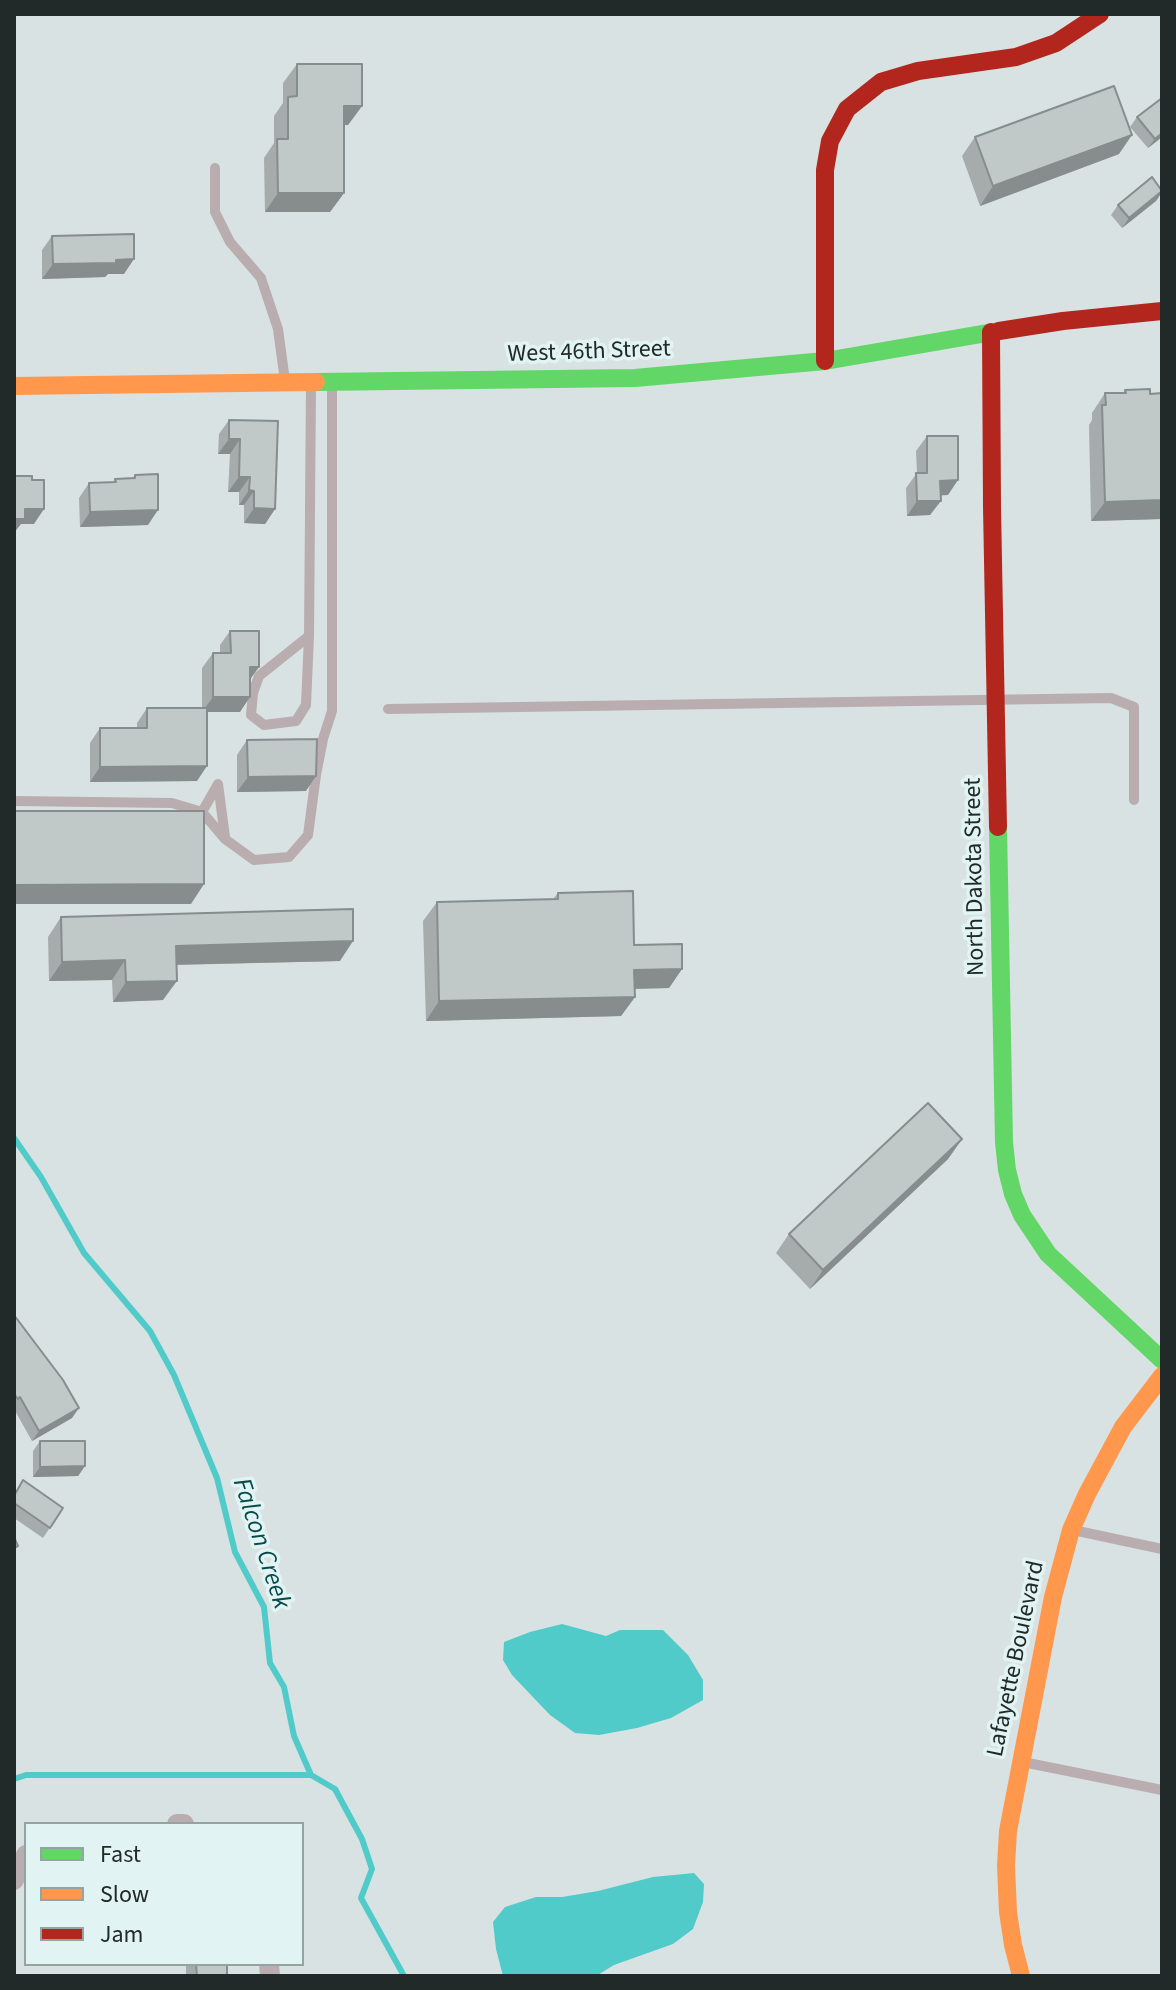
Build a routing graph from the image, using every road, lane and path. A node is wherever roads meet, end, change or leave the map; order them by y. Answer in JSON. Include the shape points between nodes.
{"nodes":[{"id":1,"x":1100,"y":14,"type":"edge"},
{"id":2,"x":215,"y":168,"type":"dead end"},
{"id":3,"x":1162,"y":311,"type":"edge"},
{"id":4,"x":991,"y":332,"type":"junction"},
{"id":5,"x":825,"y":361,"type":"junction"},
{"id":6,"x":311,"y":382,"type":"junction"},
{"id":7,"x":332,"y":382,"type":"junction"},
{"id":8,"x":285,"y":383,"type":"junction"},
{"id":9,"x":14,"y":386,"type":"edge"},
{"id":10,"x":309,"y":636,"type":"junction"},
{"id":11,"x":996,"y":699,"type":"junction"},
{"id":12,"x":388,"y":709,"type":"dead end"},
{"id":13,"x":1134,"y":800,"type":"dead end"},
{"id":14,"x":14,"y":801,"type":"edge"},
{"id":15,"x":202,"y":812,"type":"junction"},
{"id":16,"x":225,"y":839,"type":"junction"},
{"id":17,"x":1162,"y":1360,"type":"edge"},
{"id":18,"x":1162,"y":1376,"type":"edge"},
{"id":19,"x":1071,"y":1530,"type":"junction"},
{"id":20,"x":1162,"y":1549,"type":"edge"},
{"id":21,"x":1020,"y":1762,"type":"junction"},
{"id":22,"x":1162,"y":1790,"type":"edge"},
{"id":23,"x":24,"y":1859,"type":"edge"},
{"id":24,"x":14,"y":1880,"type":"edge"},
{"id":25,"x":1021,"y":1976,"type":"edge"}],
"edges":[{"from":1,"to":5,"type":"street","via":[[1056,43],[1016,57],[918,71],[881,82],[847,109],[830,141],[825,170]]},
{"from":2,"to":8,"type":"lane","via":[[215,212],[230,242],[261,278],[278,329]]},
{"from":3,"to":4,"type":"street","name":"West 46th Street"},
{"from":4,"to":5,"type":"street","name":"West 46th Street"},
{"from":4,"to":11,"type":"street","name":"North Dakota Street"},
{"from":5,"to":7,"type":"street","name":"West 46th Street","via":[[635,378]]},
{"from":6,"to":7,"type":"street","name":"West 46th Street"},
{"from":6,"to":8,"type":"street","name":"West 46th Street"},
{"from":6,"to":10,"type":"lane"},
{"from":7,"to":16,"type":"lane","via":[[332,711],[308,835],[289,857],[254,860]]},
{"from":8,"to":9,"type":"street","name":"West 46th Street"},
{"from":10,"to":10,"type":"lane","via":[[259,676],[251,715],[264,725],[296,721],[306,705]]},
{"from":11,"to":12,"type":"lane"},
{"from":11,"to":13,"type":"lane","via":[[1111,698],[1134,707]]},
{"from":11,"to":17,"type":"street","name":"North Dakota Street","via":[[1009,1179],[1022,1215],[1048,1254]]},
{"from":14,"to":15,"type":"lane","via":[[172,803]]},
{"from":15,"to":16,"type":"lane"},
{"from":15,"to":16,"type":"lane","via":[[218,784]]},
{"from":18,"to":19,"type":"street","name":"Lafayette Boulevard","via":[[1108,1452]]},
{"from":19,"to":20,"type":"lane"},
{"from":19,"to":21,"type":"street","name":"Lafayette Boulevard"},
{"from":21,"to":22,"type":"lane"},
{"from":21,"to":25,"type":"street","name":"Lafayette Boulevard","via":[[1006,1866],[1010,1926]]},
{"from":23,"to":24,"type":"street"}]}
